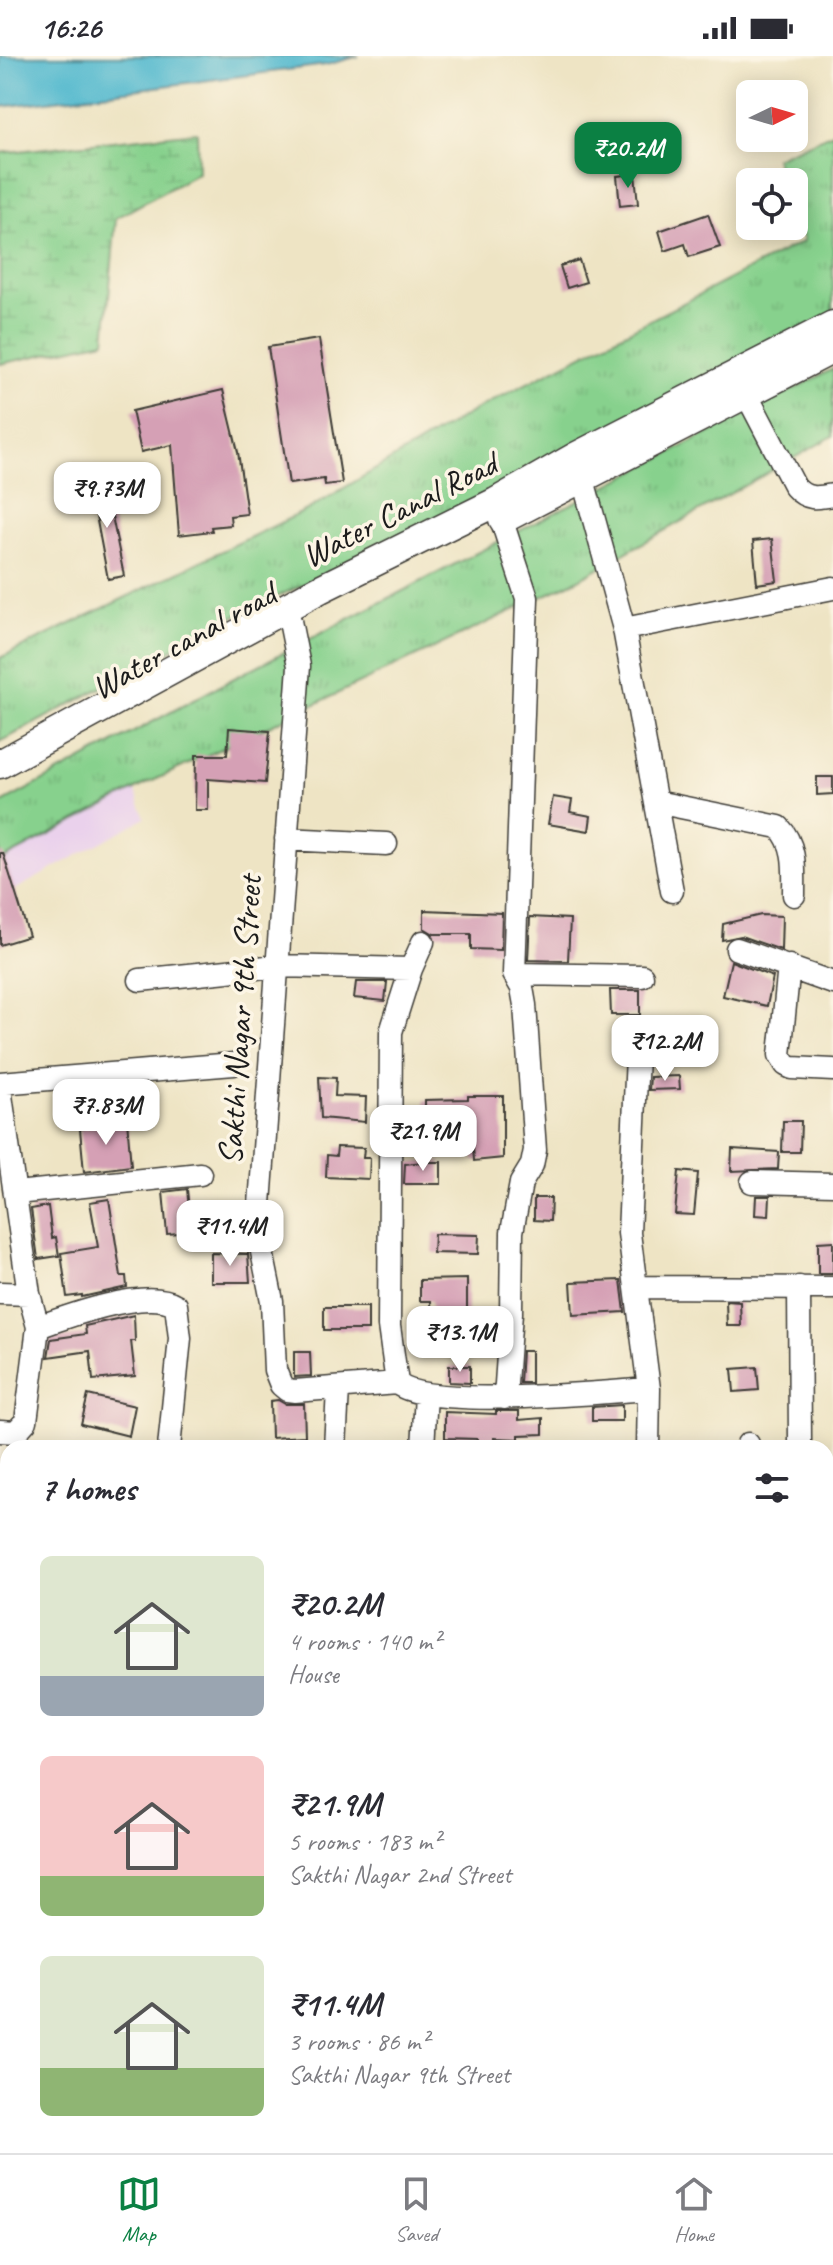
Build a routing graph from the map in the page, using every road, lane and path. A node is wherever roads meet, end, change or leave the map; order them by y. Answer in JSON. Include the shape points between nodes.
{"nodes":[{"id":1,"x":833,"y":325,"type":"edge"},
{"id":2,"x":833,"y":349,"type":"edge"},
{"id":3,"x":741,"y":384,"type":"junction"},
{"id":4,"x":580,"y":467,"type":"junction"},
{"id":5,"x":833,"y":495,"type":"edge"},
{"id":6,"x":499,"y":511,"type":"junction"},
{"id":7,"x":833,"y":588,"type":"edge"},
{"id":8,"x":290,"y":621,"type":"junction"},
{"id":9,"x":624,"y":629,"type":"junction"},
{"id":10,"x":0,"y":764,"type":"edge"},
{"id":11,"x":0,"y":784,"type":"edge"},
{"id":12,"x":656,"y":802,"type":"junction"},
{"id":13,"x":286,"y":839,"type":"junction"},
{"id":14,"x":386,"y":844,"type":"dead end"},
{"id":15,"x":672,"y":891,"type":"dead end"},
{"id":16,"x":794,"y":895,"type":"dead end"},
{"id":17,"x":423,"y":942,"type":"dead end"},
{"id":18,"x":737,"y":949,"type":"dead end"},
{"id":19,"x":276,"y":966,"type":"junction"},
{"id":20,"x":789,"y":966,"type":"junction"},
{"id":21,"x":411,"y":969,"type":"junction"},
{"id":22,"x":514,"y":974,"type":"junction"},
{"id":23,"x":642,"y":976,"type":"dead end"},
{"id":24,"x":140,"y":980,"type":"dead end"},
{"id":25,"x":833,"y":983,"type":"edge"},
{"id":26,"x":638,"y":1034,"type":"dead end"},
{"id":27,"x":234,"y":1064,"type":"dead end"},
{"id":28,"x":833,"y":1070,"type":"edge"},
{"id":29,"x":0,"y":1086,"type":"edge"},
{"id":30,"x":200,"y":1174,"type":"dead end"},
{"id":31,"x":752,"y":1182,"type":"dead end"},
{"id":32,"x":833,"y":1184,"type":"edge"},
{"id":33,"x":16,"y":1193,"type":"junction"},
{"id":34,"x":638,"y":1287,"type":"junction"},
{"id":35,"x":799,"y":1287,"type":"junction"},
{"id":36,"x":833,"y":1288,"type":"edge"},
{"id":37,"x":0,"y":1293,"type":"edge"},
{"id":38,"x":29,"y":1294,"type":"junction"},
{"id":39,"x":38,"y":1327,"type":"junction"},
{"id":40,"x":397,"y":1383,"type":"junction"},
{"id":41,"x":338,"y":1389,"type":"junction"},
{"id":42,"x":649,"y":1389,"type":"junction"},
{"id":43,"x":426,"y":1394,"type":"junction"},
{"id":44,"x":505,"y":1398,"type":"junction"},
{"id":45,"x":0,"y":1431,"type":"edge"},
{"id":46,"x":170,"y":1440,"type":"edge"},
{"id":47,"x":335,"y":1440,"type":"edge"},
{"id":48,"x":423,"y":1440,"type":"edge"},
{"id":49,"x":648,"y":1440,"type":"edge"},
{"id":50,"x":800,"y":1440,"type":"edge"}],
"edges":[{"from":1,"to":3,"type":"main road","name":"Water Canal Road"},
{"from":2,"to":3,"type":"main road"},
{"from":3,"to":4,"type":"main road","name":"Water Canal Road"},
{"from":3,"to":5,"type":"street","via":[[795,487],[813,498]]},
{"from":4,"to":6,"type":"main road","name":"Water Canal Road"},
{"from":4,"to":9,"type":"street"},
{"from":6,"to":8,"type":"main road","name":"Water canal road"},
{"from":6,"to":10,"type":"main road","name":"Water Canal Road","via":[[312,593]]},
{"from":6,"to":22,"type":"street","via":[[527,598]]},
{"from":7,"to":9,"type":"street"},
{"from":8,"to":11,"type":"main road","name":"Water canal road"},
{"from":8,"to":13,"type":"street","name":"Sakthi Nagar 9th Street","via":[[299,666]]},
{"from":9,"to":12,"type":"street"},
{"from":12,"to":15,"type":"street"},
{"from":12,"to":16,"type":"street","via":[[779,827],[793,849]]},
{"from":13,"to":14,"type":"street"},
{"from":13,"to":19,"type":"street","name":"Sakthi Nagar 9th Street"},
{"from":17,"to":21,"type":"street"},
{"from":18,"to":20,"type":"street"},
{"from":19,"to":21,"type":"street"},
{"from":19,"to":24,"type":"street"},
{"from":19,"to":41,"type":"street","name":"Sakthi Nagar 9th Street","via":[[258,1232],[272,1301],[275,1370],[287,1390]]},
{"from":20,"to":25,"type":"street"},
{"from":20,"to":28,"type":"street","via":[[780,1055],[792,1068]]},
{"from":21,"to":40,"type":"street","via":[[391,1032],[389,1326]]},
{"from":22,"to":23,"type":"street"},
{"from":22,"to":44,"type":"street","via":[[525,1005],[535,1150],[521,1183],[512,1232]]},
{"from":26,"to":34,"type":"street","via":[[629,1233]]},
{"from":27,"to":29,"type":"street"},
{"from":29,"to":33,"type":"street"},
{"from":30,"to":33,"type":"street"},
{"from":31,"to":32,"type":"street"},
{"from":33,"to":38,"type":"street"},
{"from":34,"to":35,"type":"street"},
{"from":34,"to":42,"type":"street"},
{"from":35,"to":36,"type":"street"},
{"from":35,"to":50,"type":"street"},
{"from":37,"to":38,"type":"street"},
{"from":38,"to":39,"type":"street"},
{"from":39,"to":45,"type":"street","via":[[26,1421],[16,1432]]},
{"from":39,"to":46,"type":"street","via":[[91,1308],[149,1300],[176,1305],[180,1338]]},
{"from":40,"to":41,"type":"street","name":"Sakthi Nagar 9th Street"},
{"from":40,"to":43,"type":"street","name":"Sakthi Nagar 9th Street"},
{"from":41,"to":47,"type":"street"},
{"from":42,"to":44,"type":"street","name":"Sakthi Nagar 9th Street"},
{"from":42,"to":49,"type":"street"},
{"from":43,"to":44,"type":"street","name":"Sakthi Nagar 9th Street"},
{"from":43,"to":48,"type":"street"}]}
